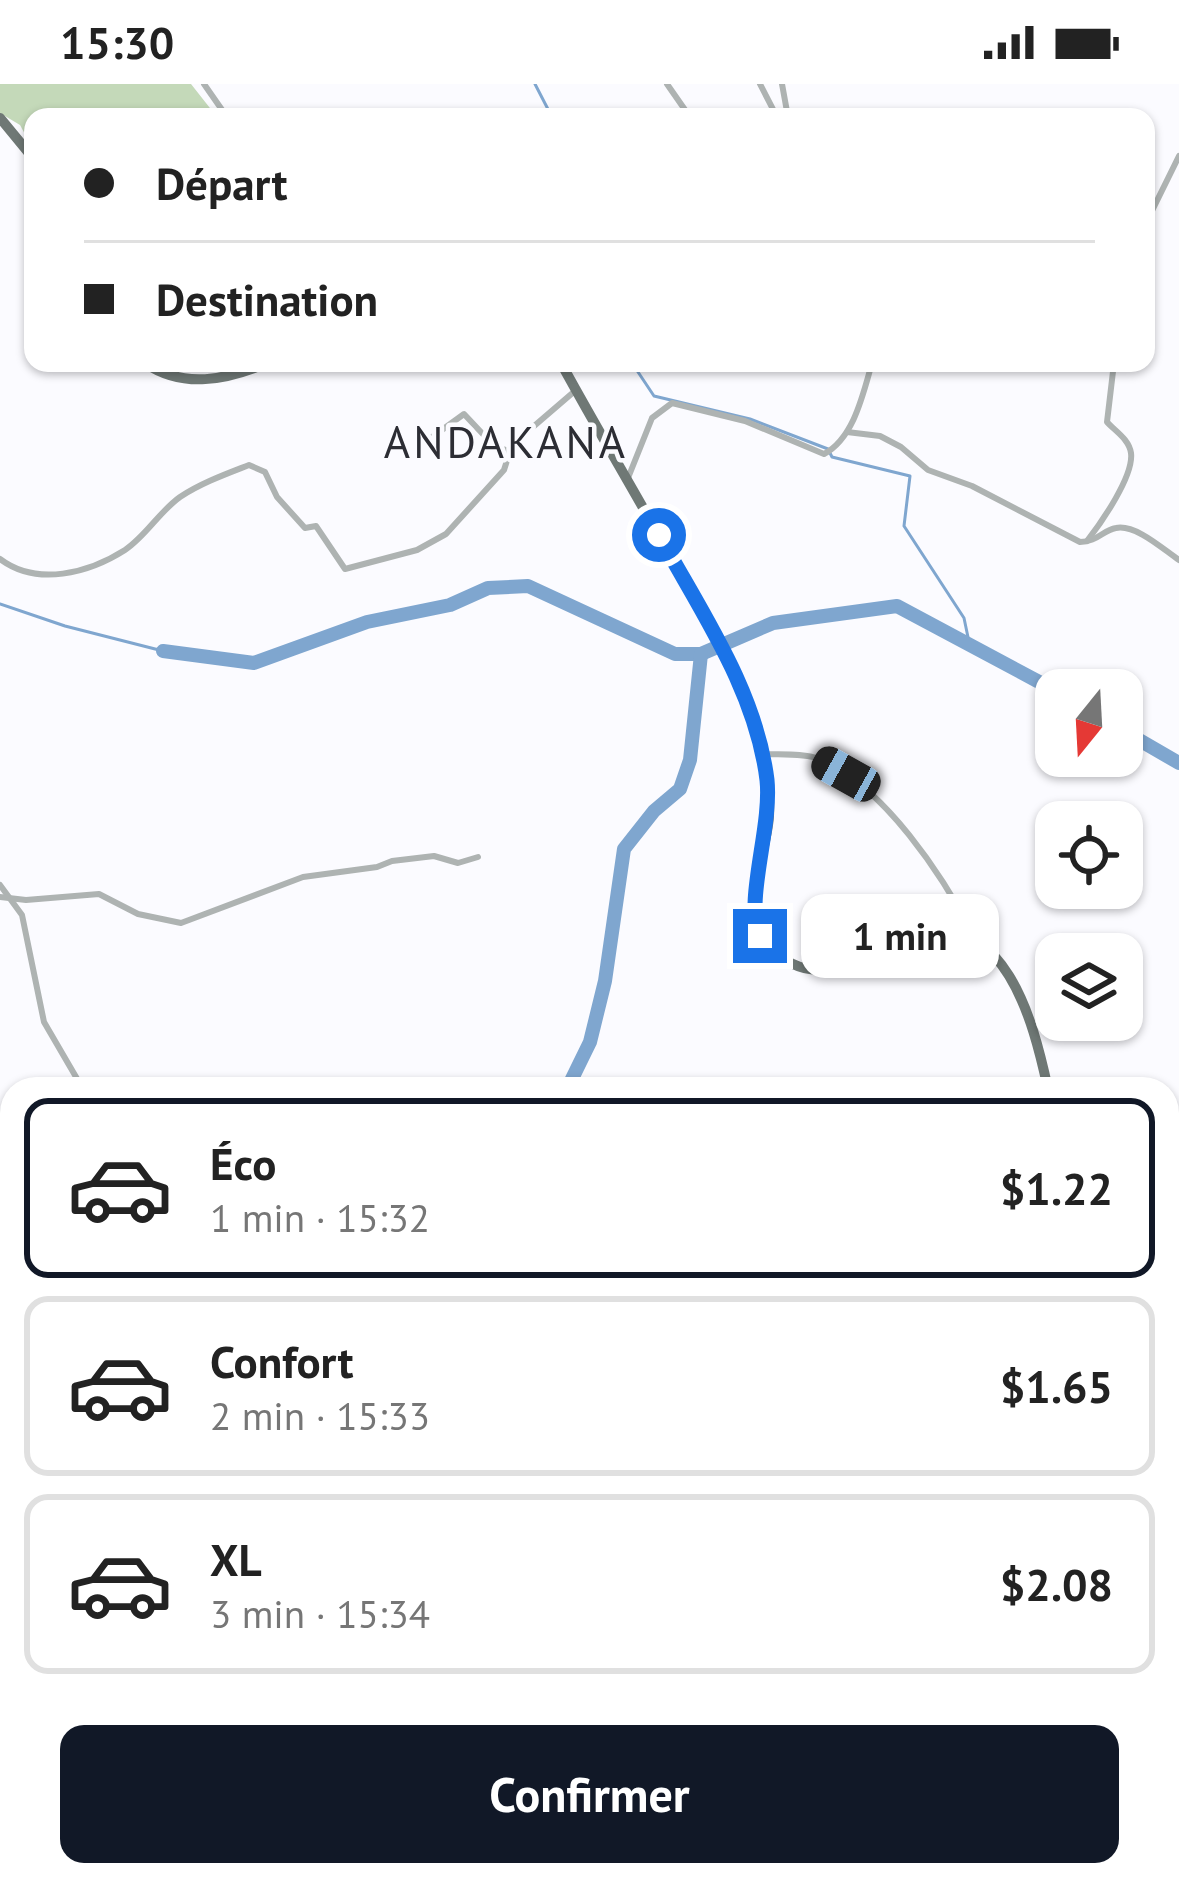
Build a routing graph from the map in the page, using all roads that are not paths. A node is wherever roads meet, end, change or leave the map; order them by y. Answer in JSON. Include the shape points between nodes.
{"nodes":[{"id":1,"x":0,"y":118,"type":"edge"},
{"id":2,"x":24,"y":147,"type":"edge"},
{"id":3,"x":1179,"y":156,"type":"edge"},
{"id":4,"x":1155,"y":205,"type":"edge"},
{"id":5,"x":158,"y":372,"type":"edge"},
{"id":6,"x":235,"y":372,"type":"edge"},
{"id":7,"x":566,"y":372,"type":"edge"},
{"id":8,"x":869,"y":372,"type":"edge"},
{"id":9,"x":1113,"y":372,"type":"edge"},
{"id":10,"x":576,"y":390,"type":"junction"},
{"id":11,"x":847,"y":432,"type":"junction"},
{"id":12,"x":417,"y":448,"type":"dead end"},
{"id":13,"x":509,"y":451,"type":"junction"},
{"id":14,"x":628,"y":479,"type":"junction"},
{"id":15,"x":1087,"y":541,"type":"junction"},
{"id":16,"x":0,"y":559,"type":"edge"},
{"id":17,"x":1179,"y":560,"type":"edge"},
{"id":18,"x":763,"y":754,"type":"junction"},
{"id":19,"x":478,"y":857,"type":"dead end"},
{"id":20,"x":0,"y":885,"type":"edge"},
{"id":21,"x":4,"y":898,"type":"edge"},
{"id":22,"x":976,"y":940,"type":"junction"},
{"id":23,"x":76,"y":1077,"type":"edge"},
{"id":24,"x":1045,"y":1077,"type":"edge"},
{"id":25,"x":498,"y":1887,"type":"edge"},
{"id":26,"x":510,"y":1887,"type":"edge"}],
"edges":[{"from":1,"to":2,"type":"main road"},
{"from":3,"to":4,"type":"street"},
{"from":5,"to":6,"type":"main road","via":[[207,380]]},
{"from":7,"to":10,"type":"main road"},
{"from":8,"to":11,"type":"street"},
{"from":9,"to":15,"type":"street","via":[[1107,422],[1126,439],[1130,464]]},
{"from":10,"to":13,"type":"street"},
{"from":10,"to":14,"type":"main road"},
{"from":11,"to":14,"type":"street","via":[[824,454],[672,403],[652,418]]},
{"from":11,"to":15,"type":"street","via":[[880,436],[928,470]]},
{"from":12,"to":13,"type":"street","via":[[464,414]]},
{"from":13,"to":16,"type":"street","via":[[504,470],[446,534],[345,569],[316,526],[305,527],[266,472],[249,464],[185,494],[124,550],[77,572],[34,574]]},
{"from":14,"to":18,"type":"main road","via":[[724,649]]},
{"from":15,"to":17,"type":"street","via":[[1125,528]]},
{"from":18,"to":22,"type":"street","via":[[815,757],[846,774],[944,879]]},
{"from":18,"to":22,"type":"main road","via":[[769,816],[753,913],[778,956],[827,969],[912,931],[950,930]]},
{"from":19,"to":21,"type":"street","via":[[303,877],[181,923],[99,894]]},
{"from":20,"to":21,"type":"street"},
{"from":21,"to":23,"type":"street","via":[[22,915],[44,1022]]},
{"from":22,"to":24,"type":"main road","via":[[1009,973]]},
{"from":25,"to":26,"type":"street"}]}
